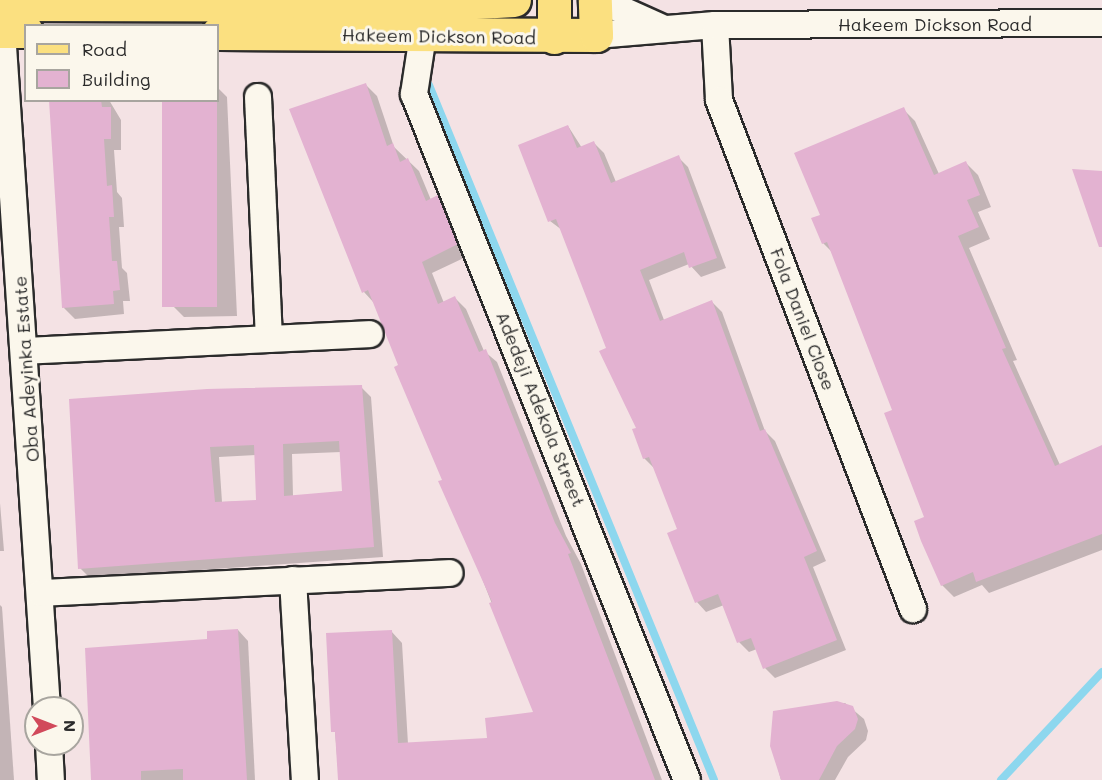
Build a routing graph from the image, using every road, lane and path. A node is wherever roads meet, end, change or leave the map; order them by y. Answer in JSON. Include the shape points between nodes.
{"nodes":[{"id":1,"x":514,"y":0,"type":"edge"},
{"id":2,"x":554,"y":0,"type":"edge"},
{"id":3,"x":595,"y":0,"type":"edge"},
{"id":4,"x":600,"y":0,"type":"edge"},
{"id":5,"x":283,"y":1,"type":"edge"},
{"id":6,"x":1102,"y":23,"type":"edge"},
{"id":7,"x":7,"y":24,"type":"edge"},
{"id":8,"x":715,"y":25,"type":"junction"},
{"id":9,"x":661,"y":27,"type":"junction"},
{"id":10,"x":219,"y":33,"type":"edge"},
{"id":11,"x":423,"y":36,"type":"junction"},
{"id":12,"x":596,"y":36,"type":"junction"},
{"id":13,"x":554,"y":37,"type":"junction"},
{"id":14,"x":258,"y":97,"type":"dead end"},
{"id":15,"x":7,"y":198,"type":"edge"},
{"id":16,"x":370,"y":334,"type":"dead end"},
{"id":17,"x":269,"y":339,"type":"junction"},
{"id":18,"x":24,"y":351,"type":"junction"},
{"id":19,"x":450,"y":573,"type":"dead end"},
{"id":20,"x":293,"y":580,"type":"junction"},
{"id":21,"x":41,"y":593,"type":"junction"},
{"id":22,"x":914,"y":609,"type":"dead end"},
{"id":23,"x":46,"y":696,"type":"edge"},
{"id":24,"x":50,"y":756,"type":"edge"},
{"id":25,"x":51,"y":780,"type":"edge"},
{"id":26,"x":305,"y":780,"type":"edge"},
{"id":27,"x":687,"y":780,"type":"edge"}],
"edges":[{"from":1,"to":5,"type":"main road","name":"Hakeem Dickson Road","via":[[421,5]]},
{"from":2,"to":13,"type":"main road"},
{"from":3,"to":12,"type":"main road"},
{"from":4,"to":9,"type":"street","name":"Hakeem Dickson Road"},
{"from":5,"to":7,"type":"main road","name":"Hakeem Dickson Road"},
{"from":6,"to":8,"type":"street","name":"Hakeem Dickson Road"},
{"from":7,"to":15,"type":"street","name":"Oba Adeyinka Estate"},
{"from":8,"to":9,"type":"street","name":"Hakeem Dickson Road"},
{"from":8,"to":22,"type":"street","name":"Fola Daniel Close","via":[[719,100]]},
{"from":9,"to":12,"type":"street","name":"Hakeem Dickson Road"},
{"from":10,"to":11,"type":"main road","name":"Hakeem Dickson Road"},
{"from":11,"to":13,"type":"main road","name":"Hakeem Dickson Road"},
{"from":11,"to":27,"type":"street","name":"Adedeji Adekola Street","via":[[414,94]]},
{"from":12,"to":13,"type":"main road","name":"Hakeem Dickson Road"},
{"from":14,"to":17,"type":"street"},
{"from":15,"to":18,"type":"street","name":"Oba Adeyinka Estate"},
{"from":16,"to":17,"type":"street"},
{"from":17,"to":18,"type":"street"},
{"from":18,"to":21,"type":"street","name":"Oba Adeyinka Estate"},
{"from":19,"to":20,"type":"street"},
{"from":20,"to":21,"type":"street"},
{"from":20,"to":26,"type":"street"},
{"from":21,"to":23,"type":"street","name":"Oba Adeyinka Estate"},
{"from":24,"to":25,"type":"street"}]}
